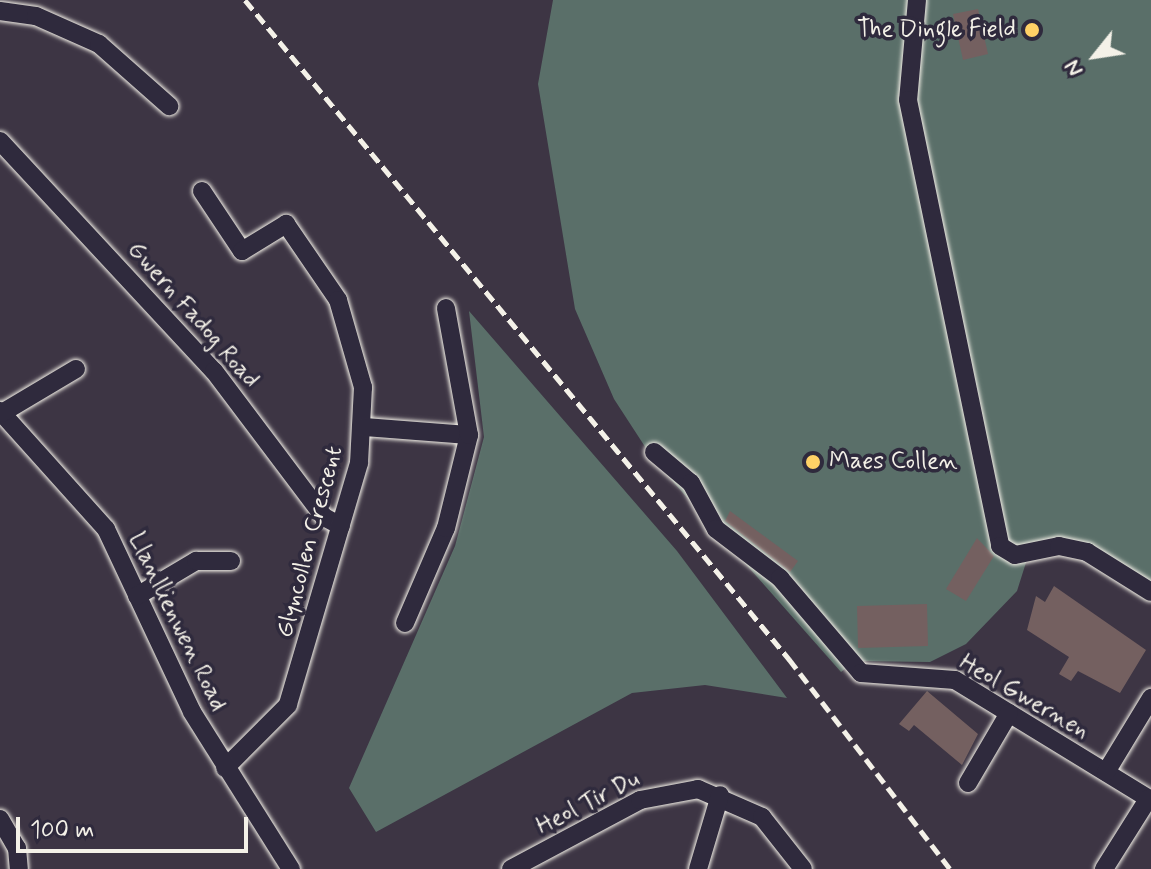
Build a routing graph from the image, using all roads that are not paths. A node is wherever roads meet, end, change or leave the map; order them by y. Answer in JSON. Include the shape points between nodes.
{"nodes":[{"id":1,"x":917,"y":0,"type":"edge"},
{"id":2,"x":36,"y":8,"type":"edge"},
{"id":3,"x":0,"y":11,"type":"edge"},
{"id":4,"x":169,"y":106,"type":"dead end"},
{"id":5,"x":0,"y":141,"type":"edge"},
{"id":6,"x":202,"y":191,"type":"dead end"},
{"id":7,"x":446,"y":308,"type":"dead end"},
{"id":8,"x":76,"y":369,"type":"dead end"},
{"id":9,"x":1,"y":412,"type":"edge"},
{"id":10,"x":364,"y":427,"type":"junction"},
{"id":11,"x":469,"y":435,"type":"junction"},
{"id":12,"x":654,"y":452,"type":"dead end"},
{"id":13,"x":341,"y":526,"type":"junction"},
{"id":14,"x":231,"y":561,"type":"dead end"},
{"id":15,"x":1151,"y":592,"type":"edge"},
{"id":16,"x":137,"y":596,"type":"junction"},
{"id":17,"x":405,"y":623,"type":"dead end"},
{"id":18,"x":1151,"y":698,"type":"edge"},
{"id":19,"x":1009,"y":713,"type":"junction"},
{"id":20,"x":225,"y":768,"type":"junction"},
{"id":21,"x":1106,"y":772,"type":"junction"},
{"id":22,"x":968,"y":783,"type":"dead end"},
{"id":23,"x":720,"y":795,"type":"junction"},
{"id":24,"x":1150,"y":799,"type":"edge"},
{"id":25,"x":0,"y":819,"type":"edge"},
{"id":26,"x":19,"y":869,"type":"edge"},
{"id":27,"x":291,"y":869,"type":"edge"},
{"id":28,"x":511,"y":869,"type":"edge"},
{"id":29,"x":698,"y":869,"type":"edge"},
{"id":30,"x":803,"y":869,"type":"edge"},
{"id":31,"x":1104,"y":869,"type":"edge"}],
"edges":[{"from":1,"to":15,"type":"street","via":[[908,100],[1000,546],[1015,555],[1059,546],[1087,552]]},
{"from":2,"to":3,"type":"street"},
{"from":2,"to":4,"type":"street","via":[[99,44]]},
{"from":5,"to":13,"type":"street","name":"Gwern Fadog Road","via":[[214,371],[324,517]]},
{"from":6,"to":10,"type":"street","name":"Glyncollen Crescent","via":[[242,251],[286,224],[350,326]]},
{"from":7,"to":11,"type":"street"},
{"from":8,"to":9,"type":"street"},
{"from":9,"to":16,"type":"street","name":"Llanllienwen Road","via":[[94,511]]},
{"from":10,"to":11,"type":"street"},
{"from":10,"to":13,"type":"street","name":"Glyncollen Crescent"},
{"from":11,"to":17,"type":"street","via":[[446,528]]},
{"from":12,"to":19,"type":"street","name":"Heol Gwernen","via":[[691,483],[716,529],[780,578],[861,673],[955,680]]},
{"from":13,"to":20,"type":"street","name":"Glyncollen Crescent","via":[[288,705]]},
{"from":14,"to":16,"type":"street","via":[[196,561]]},
{"from":16,"to":20,"type":"street","name":"Llanllienwen Road"},
{"from":18,"to":21,"type":"street"},
{"from":19,"to":21,"type":"street","name":"Heol Gwernen"},
{"from":19,"to":22,"type":"street"},
{"from":20,"to":27,"type":"street","name":"Llanllienwen Road"},
{"from":21,"to":24,"type":"street","name":"Heol Gwernen"},
{"from":23,"to":28,"type":"street","name":"Heol Tir Du","via":[[670,791],[640,800]]},
{"from":23,"to":29,"type":"street"},
{"from":23,"to":30,"type":"street","name":"Heol Tir Du","via":[[762,817]]},
{"from":24,"to":31,"type":"street"},
{"from":25,"to":26,"type":"street","via":[[17,848]]}]}
